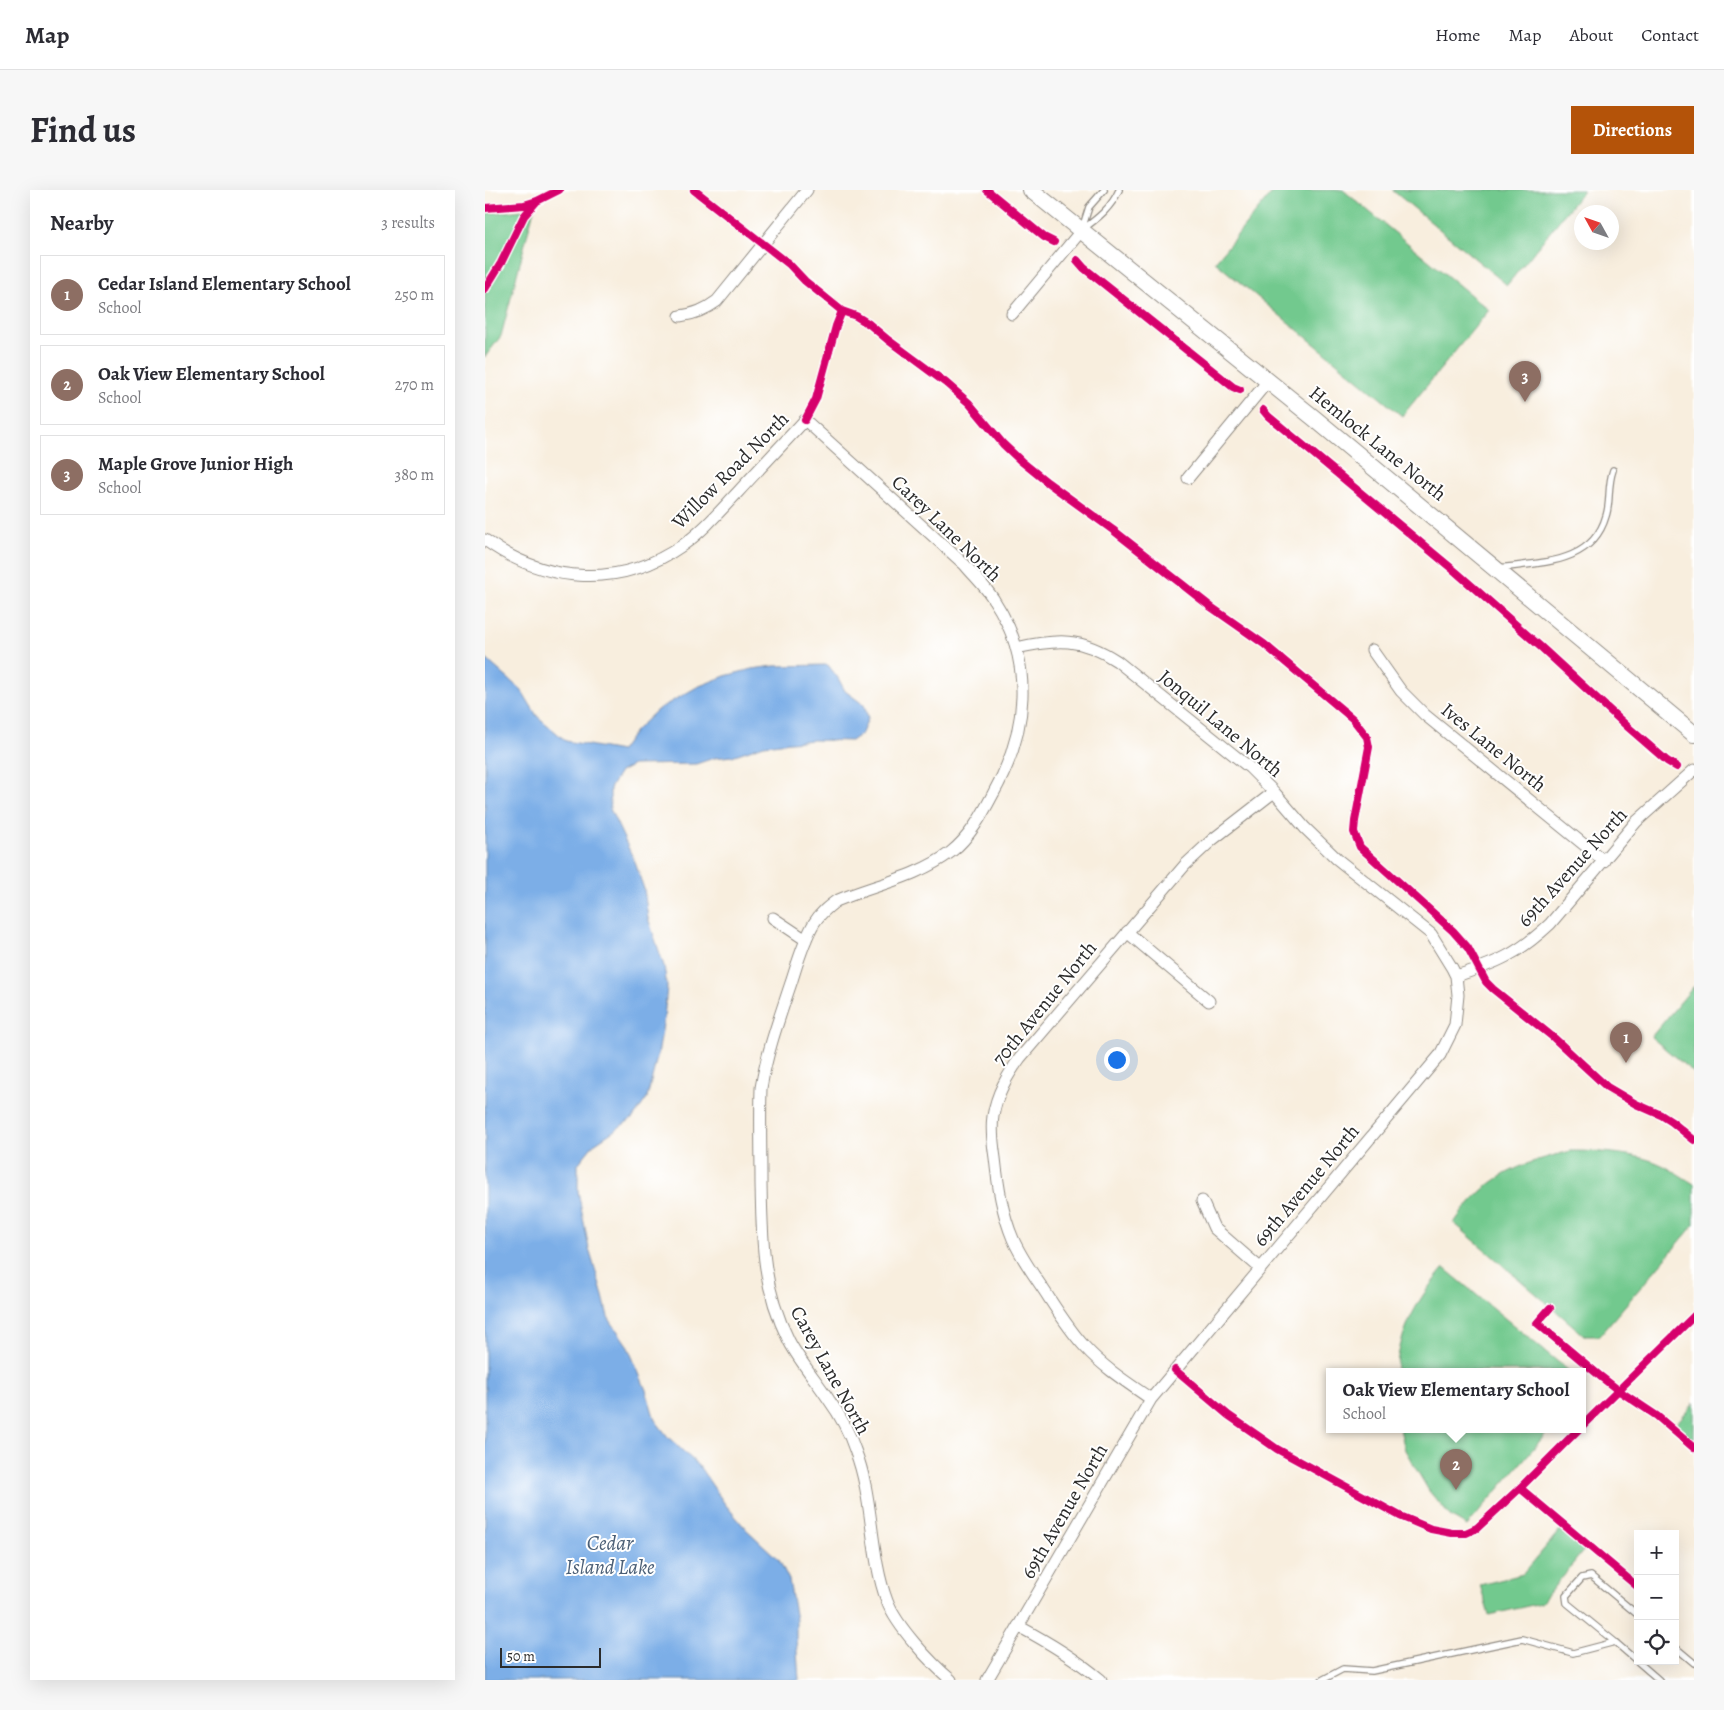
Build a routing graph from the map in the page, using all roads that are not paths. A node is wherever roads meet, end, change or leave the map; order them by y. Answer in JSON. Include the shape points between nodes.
{"nodes":[{"id":1,"x":807,"y":190,"type":"edge"},
{"id":2,"x":1031,"y":190,"type":"edge"},
{"id":3,"x":1104,"y":190,"type":"edge"},
{"id":4,"x":1119,"y":190,"type":"edge"},
{"id":5,"x":1081,"y":231,"type":"junction"},
{"id":6,"x":1012,"y":314,"type":"dead end"},
{"id":7,"x":680,"y":316,"type":"dead end"},
{"id":8,"x":1268,"y":381,"type":"junction"},
{"id":9,"x":805,"y":420,"type":"joint"},
{"id":10,"x":1613,"y":470,"type":"dead end"},
{"id":11,"x":1189,"y":478,"type":"dead end"},
{"id":12,"x":485,"y":540,"type":"edge"},
{"id":13,"x":1496,"y":568,"type":"junction"},
{"id":14,"x":1016,"y":648,"type":"junction"},
{"id":15,"x":1372,"y":650,"type":"dead end"},
{"id":16,"x":1694,"y":734,"type":"edge"},
{"id":17,"x":1694,"y":770,"type":"edge"},
{"id":18,"x":1274,"y":792,"type":"junction"},
{"id":19,"x":1604,"y":861,"type":"junction"},
{"id":20,"x":773,"y":918,"type":"dead end"},
{"id":21,"x":1127,"y":932,"type":"junction"},
{"id":22,"x":806,"y":940,"type":"junction"},
{"id":23,"x":1456,"y":976,"type":"junction"},
{"id":24,"x":1209,"y":1001,"type":"dead end"},
{"id":25,"x":1202,"y":1202,"type":"dead end"},
{"id":26,"x":1260,"y":1268,"type":"junction"},
{"id":27,"x":1151,"y":1399,"type":"junction"},
{"id":28,"x":1634,"y":1612,"type":"edge"},
{"id":29,"x":1018,"y":1626,"type":"junction"},
{"id":30,"x":1615,"y":1642,"type":"junction"},
{"id":31,"x":1679,"y":1650,"type":"edge"},
{"id":32,"x":1694,"y":1663,"type":"edge"},
{"id":33,"x":951,"y":1680,"type":"edge"},
{"id":34,"x":987,"y":1680,"type":"edge"},
{"id":35,"x":1101,"y":1680,"type":"edge"},
{"id":36,"x":1322,"y":1680,"type":"edge"},
{"id":37,"x":1659,"y":1680,"type":"edge"}],
"edges":[{"from":1,"to":7,"type":"street","via":[[717,301],[705,310]]},
{"from":2,"to":5,"type":"main road","name":"Hemlock Lane North"},
{"from":3,"to":5,"type":"lane","via":[[1089,207]]},
{"from":4,"to":5,"type":"lane","via":[[1103,215]]},
{"from":5,"to":6,"type":"street"},
{"from":5,"to":8,"type":"main road","name":"Hemlock Lane North"},
{"from":8,"to":11,"type":"street"},
{"from":8,"to":13,"type":"main road","name":"Hemlock Lane North"},
{"from":9,"to":12,"type":"street","name":"Willow Road North","via":[[700,531],[682,546],[641,566],[601,575],[559,573],[519,561]]},
{"from":9,"to":14,"type":"street","name":"Carey Lane North","via":[[965,565],[995,602]]},
{"from":10,"to":13,"type":"lane","via":[[1606,517],[1592,542],[1565,558]]},
{"from":13,"to":16,"type":"main road","name":"Hemlock Lane North"},
{"from":14,"to":18,"type":"street","name":"Jonquil Lane North","via":[[1059,641],[1080,643],[1100,650],[1250,768]]},
{"from":14,"to":22,"type":"street","name":"Carey Lane North","via":[[1022,682],[1020,725],[1013,753],[1001,780],[971,832],[930,866],[836,901],[815,921]]},
{"from":15,"to":19,"type":"street","name":"Ives Lane North","via":[[1401,691],[1425,716]]},
{"from":17,"to":19,"type":"street","name":"69th Avenue North","via":[[1645,812]]},
{"from":18,"to":21,"type":"street","name":"70th Avenue North","via":[[1199,851]]},
{"from":18,"to":23,"type":"street","name":"Jonquil Lane North","via":[[1337,859],[1431,934]]},
{"from":19,"to":23,"type":"street","name":"69th Avenue North","via":[[1535,939],[1506,958]]},
{"from":20,"to":22,"type":"street"},
{"from":21,"to":24,"type":"street"},
{"from":21,"to":27,"type":"street","name":"70th Avenue North","via":[[1019,1058],[1005,1079],[993,1118],[993,1144],[1004,1214],[1013,1240],[1029,1268],[1085,1346]]},
{"from":22,"to":33,"type":"street","name":"Carey Lane North","via":[[772,1040],[761,1088],[762,1235],[766,1276],[775,1310],[789,1341],[829,1399],[856,1451],[888,1603],[897,1620]]},
{"from":23,"to":26,"type":"street","name":"69th Avenue North","via":[[1455,1025],[1440,1055]]},
{"from":25,"to":26,"type":"street","via":[[1214,1228]]},
{"from":26,"to":27,"type":"street","name":"69th Avenue North"},
{"from":27,"to":29,"type":"street","name":"69th Avenue North"},
{"from":28,"to":30,"type":"lane","via":[[1591,1576],[1582,1578],[1566,1596],[1567,1602]]},
{"from":29,"to":34,"type":"street","name":"69th Avenue North"},
{"from":29,"to":35,"type":"street","via":[[1061,1650]]},
{"from":30,"to":36,"type":"lane","via":[[1573,1653],[1523,1639],[1372,1671],[1343,1669]]},
{"from":30,"to":37,"type":"lane"},
{"from":31,"to":32,"type":"lane"}]}
